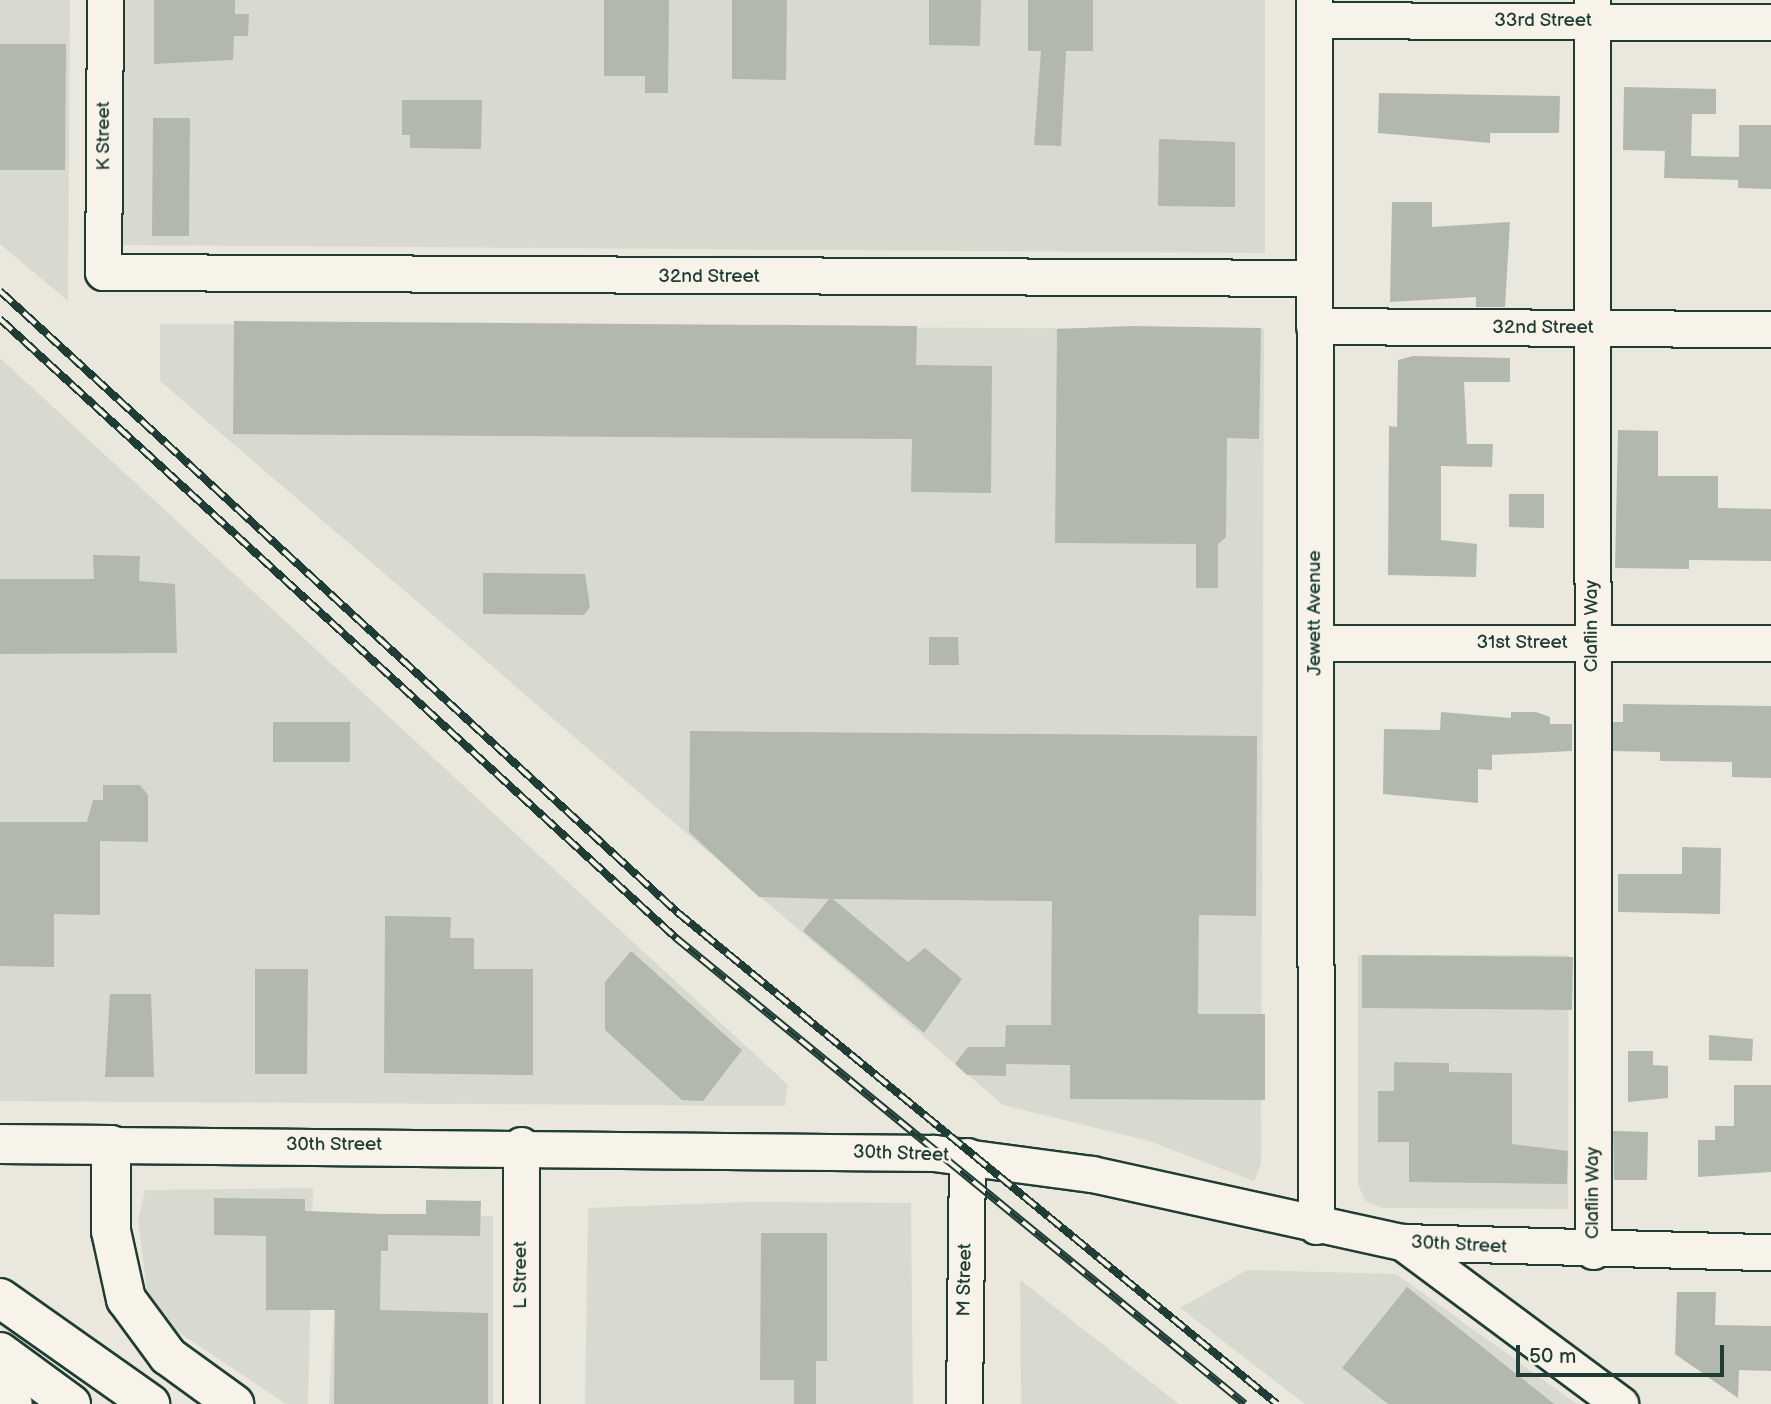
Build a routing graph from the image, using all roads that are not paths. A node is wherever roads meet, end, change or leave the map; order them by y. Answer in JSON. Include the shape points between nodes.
{"nodes":[{"id":1,"x":105,"y":0,"type":"edge"},
{"id":2,"x":1314,"y":10,"type":"edge"},
{"id":3,"x":1592,"y":11,"type":"edge"},
{"id":4,"x":1771,"y":22,"type":"edge"},
{"id":5,"x":103,"y":272,"type":"joint"},
{"id":6,"x":1314,"y":278,"type":"junction"},
{"id":7,"x":1314,"y":326,"type":"junction"},
{"id":8,"x":1592,"y":328,"type":"junction"},
{"id":9,"x":1771,"y":329,"type":"edge"},
{"id":10,"x":1315,"y":643,"type":"junction"},
{"id":11,"x":1592,"y":643,"type":"junction"},
{"id":12,"x":1771,"y":643,"type":"edge"},
{"id":13,"x":8,"y":1141,"type":"edge"},
{"id":14,"x":111,"y":1145,"type":"junction"},
{"id":15,"x":521,"y":1145,"type":"junction"},
{"id":16,"x":967,"y":1156,"type":"junction"},
{"id":17,"x":1316,"y":1226,"type":"junction"},
{"id":18,"x":1402,"y":1242,"type":"junction"},
{"id":19,"x":1592,"y":1251,"type":"junction"},
{"id":20,"x":1771,"y":1252,"type":"edge"},
{"id":21,"x":0,"y":1298,"type":"edge"},
{"id":22,"x":0,"y":1352,"type":"edge"},
{"id":23,"x":0,"y":1394,"type":"edge"},
{"id":24,"x":13,"y":1404,"type":"edge"},
{"id":25,"x":71,"y":1404,"type":"edge"},
{"id":26,"x":150,"y":1404,"type":"edge"},
{"id":27,"x":234,"y":1404,"type":"edge"},
{"id":28,"x":521,"y":1404,"type":"edge"},
{"id":29,"x":964,"y":1404,"type":"edge"},
{"id":30,"x":1620,"y":1404,"type":"edge"}],
"edges":[{"from":1,"to":5,"type":"street","name":"K Street"},
{"from":2,"to":3,"type":"street","name":"33rd Street"},
{"from":2,"to":6,"type":"street","name":"Jewett Avenue"},
{"from":3,"to":4,"type":"street","name":"33rd Street"},
{"from":3,"to":8,"type":"street","name":"Claflin Way"},
{"from":5,"to":6,"type":"street","name":"32nd Street"},
{"from":6,"to":7,"type":"street","name":"Jewett Avenue"},
{"from":7,"to":8,"type":"street","name":"32nd Street"},
{"from":7,"to":10,"type":"street","name":"Jewett Avenue"},
{"from":8,"to":9,"type":"street","name":"32nd Street"},
{"from":8,"to":11,"type":"street","name":"Claflin Way"},
{"from":10,"to":11,"type":"street","name":"31st Street"},
{"from":10,"to":17,"type":"street","name":"Jewett Avenue"},
{"from":11,"to":12,"type":"street","name":"31st Street"},
{"from":11,"to":19,"type":"street","name":"Claflin Way"},
{"from":13,"to":14,"type":"main road","name":"30th Street"},
{"from":14,"to":15,"type":"street","name":"30th Street"},
{"from":14,"to":27,"type":"main road","via":[[111,1231],[126,1299],[168,1356]]},
{"from":15,"to":16,"type":"street","name":"30th Street"},
{"from":15,"to":28,"type":"street","name":"L Street"},
{"from":16,"to":17,"type":"street","name":"30th Street","via":[[1092,1174]]},
{"from":16,"to":29,"type":"street","name":"M Street"},
{"from":17,"to":18,"type":"street","name":"30th Street"},
{"from":18,"to":19,"type":"street","name":"30th Street"},
{"from":18,"to":30,"type":"street"},
{"from":19,"to":20,"type":"street","name":"30th Street"},
{"from":21,"to":26,"type":"main road"},
{"from":22,"to":25,"type":"main road"},
{"from":23,"to":24,"type":"main road"}]}
